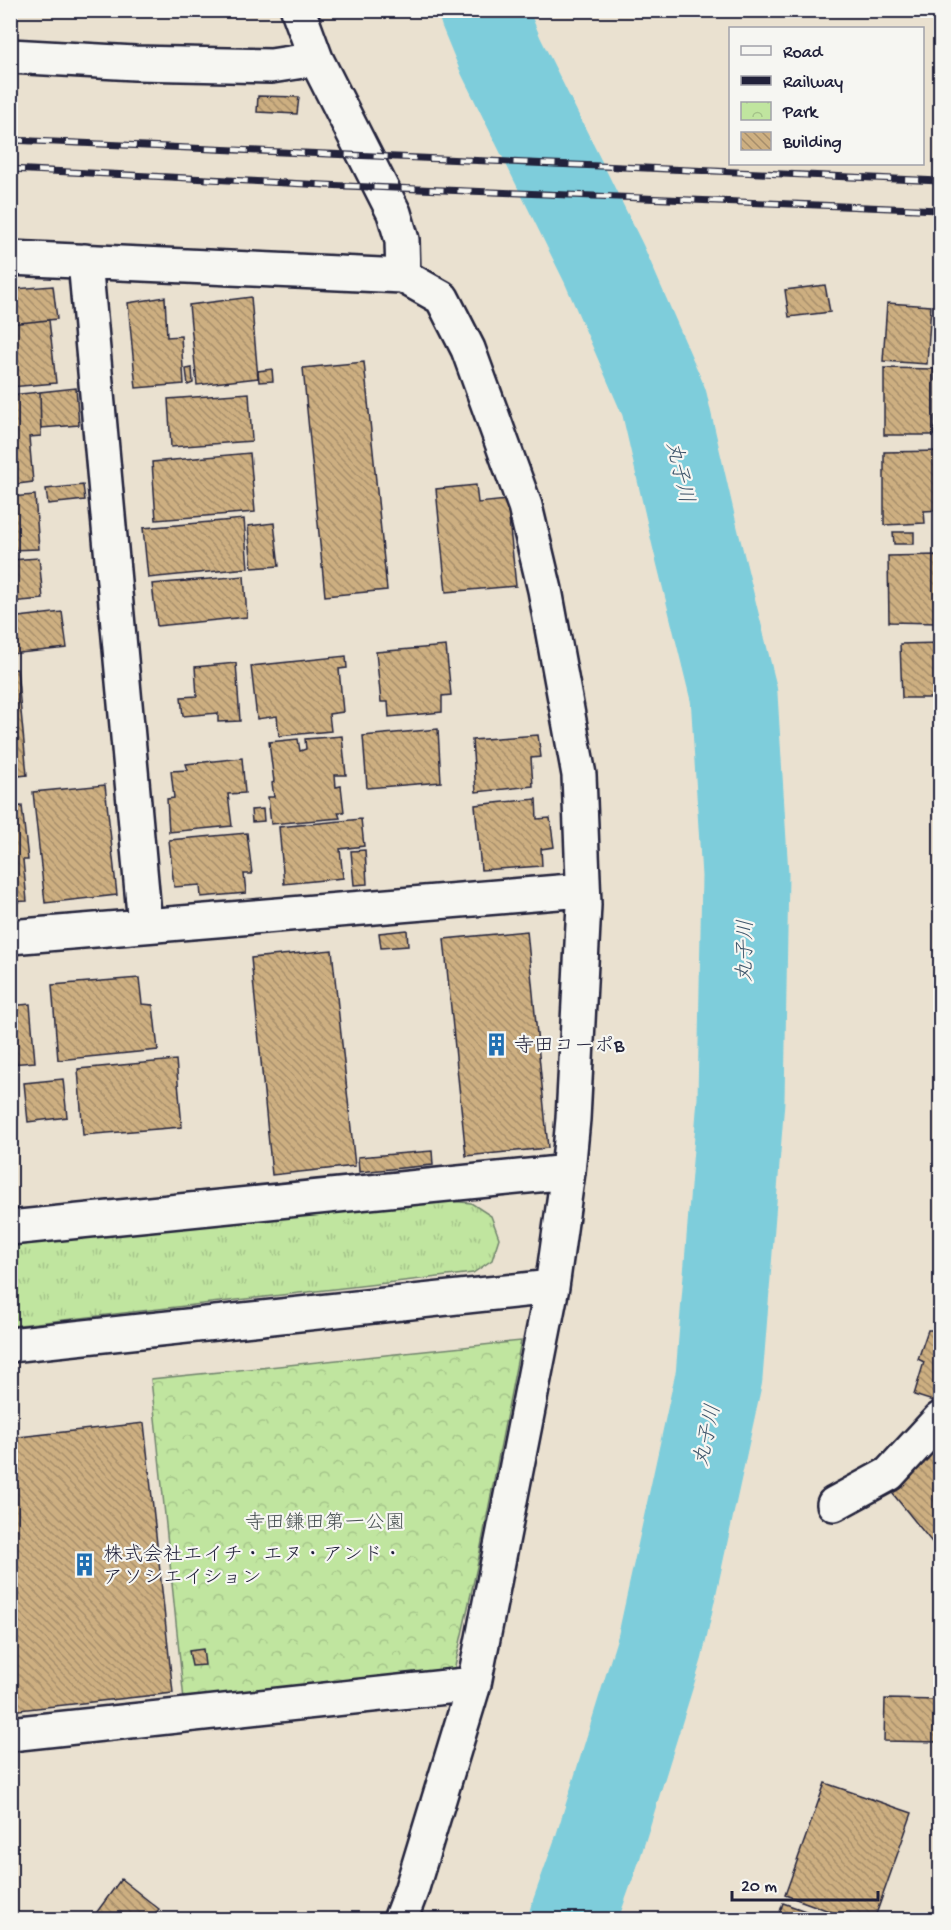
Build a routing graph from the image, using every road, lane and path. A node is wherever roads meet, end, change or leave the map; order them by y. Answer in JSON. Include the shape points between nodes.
{"nodes":[{"id":1,"x":298,"y":10,"type":"edge"},
{"id":2,"x":10,"y":56,"type":"edge"},
{"id":3,"x":316,"y":59,"type":"junction"},
{"id":4,"x":10,"y":258,"type":"edge"},
{"id":5,"x":86,"y":261,"type":"junction"},
{"id":6,"x":403,"y":276,"type":"junction"},
{"id":7,"x":583,"y":890,"type":"junction"},
{"id":8,"x":145,"y":925,"type":"junction"},
{"id":9,"x":10,"y":938,"type":"edge"},
{"id":10,"x":568,"y":1172,"type":"junction"},
{"id":11,"x":10,"y":1228,"type":"edge"},
{"id":12,"x":552,"y":1287,"type":"junction"},
{"id":13,"x":10,"y":1345,"type":"edge"},
{"id":14,"x":940,"y":1419,"type":"edge"},
{"id":15,"x":834,"y":1504,"type":"dead end"},
{"id":16,"x":474,"y":1684,"type":"junction"},
{"id":17,"x":10,"y":1734,"type":"edge"},
{"id":18,"x":400,"y":1920,"type":"edge"}],
"edges":[{"from":1,"to":3,"type":"street"},
{"from":2,"to":3,"type":"street","via":[[272,66]]},
{"from":3,"to":6,"type":"street","via":[[394,213],[402,240]]},
{"from":4,"to":5,"type":"street"},
{"from":5,"to":6,"type":"street"},
{"from":5,"to":8,"type":"street"},
{"from":6,"to":7,"type":"street","via":[[442,298],[468,349],[525,507],[545,590],[579,775]]},
{"from":7,"to":8,"type":"street"},
{"from":7,"to":10,"type":"street"},
{"from":8,"to":9,"type":"street"},
{"from":10,"to":11,"type":"street"},
{"from":10,"to":12,"type":"street"},
{"from":12,"to":13,"type":"street"},
{"from":12,"to":16,"type":"street"},
{"from":14,"to":15,"type":"street","via":[[889,1474]]},
{"from":16,"to":17,"type":"street"},
{"from":16,"to":18,"type":"street"}]}
